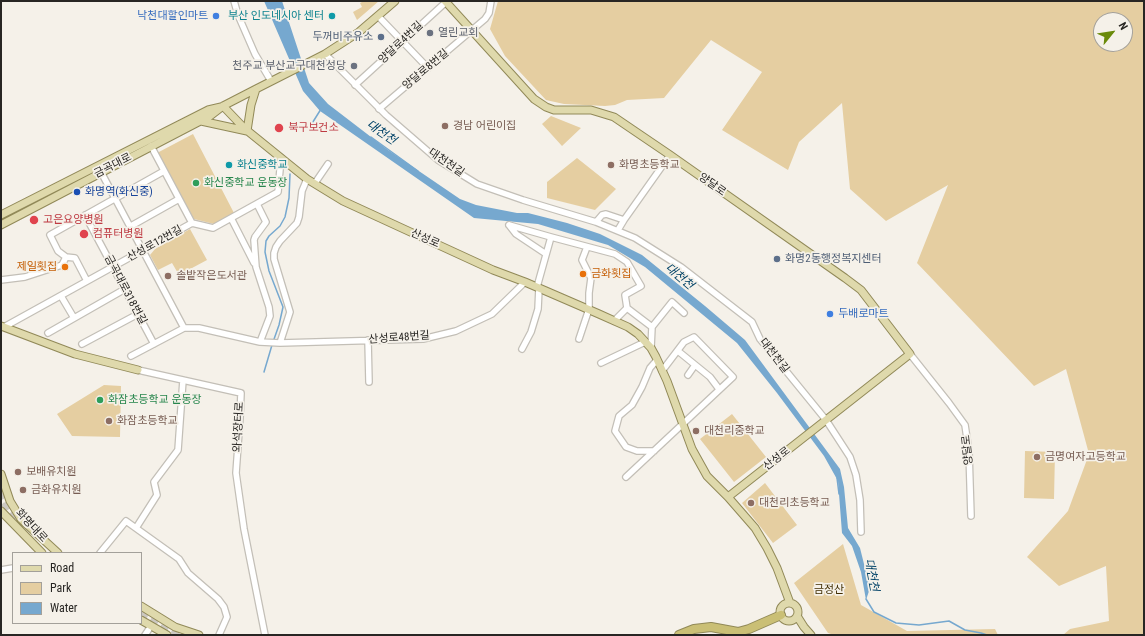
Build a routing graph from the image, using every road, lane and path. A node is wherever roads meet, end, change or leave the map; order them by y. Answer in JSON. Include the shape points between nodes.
{"nodes":[{"id":1,"x":234,"y":1,"type":"edge"},
{"id":2,"x":395,"y":1,"type":"edge"},
{"id":3,"x":445,"y":1,"type":"edge"},
{"id":4,"x":491,"y":1,"type":"edge"},
{"id":5,"x":378,"y":16,"type":"junction"},
{"id":6,"x":472,"y":31,"type":"junction"},
{"id":7,"x":403,"y":41,"type":"junction"},
{"id":8,"x":325,"y":55,"type":"junction"},
{"id":9,"x":428,"y":68,"type":"junction"},
{"id":10,"x":271,"y":80,"type":"junction"},
{"id":11,"x":355,"y":85,"type":"junction"},
{"id":12,"x":256,"y":88,"type":"junction"},
{"id":13,"x":223,"y":106,"type":"junction"},
{"id":14,"x":379,"y":109,"type":"junction"},
{"id":15,"x":201,"y":121,"type":"junction"},
{"id":16,"x":247,"y":131,"type":"junction"},
{"id":17,"x":151,"y":146,"type":"junction"},
{"id":18,"x":670,"y":155,"type":"junction"},
{"id":19,"x":281,"y":158,"type":"junction"},
{"id":20,"x":328,"y":164,"type":"dead end"},
{"id":21,"x":164,"y":171,"type":"junction"},
{"id":22,"x":101,"y":172,"type":"junction"},
{"id":23,"x":307,"y":179,"type":"junction"},
{"id":24,"x":315,"y":183,"type":"junction"},
{"id":25,"x":115,"y":198,"type":"junction"},
{"id":26,"x":179,"y":199,"type":"junction"},
{"id":27,"x":257,"y":204,"type":"junction"},
{"id":28,"x":1,"y":215,"type":"edge"},
{"id":29,"x":85,"y":215,"type":"junction"},
{"id":30,"x":231,"y":218,"type":"junction"},
{"id":31,"x":624,"y":220,"type":"junction"},
{"id":32,"x":596,"y":222,"type":"junction"},
{"id":33,"x":192,"y":223,"type":"junction"},
{"id":34,"x":1,"y":225,"type":"edge"},
{"id":35,"x":131,"y":226,"type":"junction"},
{"id":36,"x":618,"y":230,"type":"junction"},
{"id":37,"x":551,"y":237,"type":"junction"},
{"id":38,"x":587,"y":247,"type":"junction"},
{"id":39,"x":144,"y":250,"type":"junction"},
{"id":40,"x":546,"y":254,"type":"junction"},
{"id":41,"x":66,"y":257,"type":"junction"},
{"id":42,"x":113,"y":267,"type":"junction"},
{"id":43,"x":256,"y":267,"type":"junction"},
{"id":44,"x":1,"y":280,"type":"edge"},
{"id":45,"x":87,"y":281,"type":"junction"},
{"id":46,"x":525,"y":282,"type":"junction"},
{"id":47,"x":538,"y":287,"type":"junction"},
{"id":48,"x":125,"y":289,"type":"junction"},
{"id":49,"x":61,"y":296,"type":"junction"},
{"id":50,"x":627,"y":308,"type":"junction"},
{"id":51,"x":589,"y":309,"type":"junction"},
{"id":52,"x":684,"y":313,"type":"dead end"},
{"id":53,"x":138,"y":314,"type":"junction"},
{"id":54,"x":74,"y":318,"type":"junction"},
{"id":55,"x":614,"y":321,"type":"junction"},
{"id":56,"x":3,"y":327,"type":"edge"},
{"id":57,"x":652,"y":327,"type":"junction"},
{"id":58,"x":184,"y":328,"type":"junction"},
{"id":59,"x":48,"y":333,"type":"dead end"},
{"id":60,"x":579,"y":339,"type":"dead end"},
{"id":61,"x":368,"y":340,"type":"junction"},
{"id":62,"x":260,"y":342,"type":"junction"},
{"id":63,"x":645,"y":342,"type":"junction"},
{"id":64,"x":280,"y":343,"type":"junction"},
{"id":65,"x":82,"y":344,"type":"dead end"},
{"id":66,"x":154,"y":344,"type":"junction"},
{"id":67,"x":651,"y":348,"type":"junction"},
{"id":68,"x":522,"y":349,"type":"dead end"},
{"id":69,"x":678,"y":351,"type":"junction"},
{"id":70,"x":910,"y":354,"type":"junction"},
{"id":71,"x":131,"y":356,"type":"dead end"},
{"id":72,"x":657,"y":360,"type":"junction"},
{"id":73,"x":602,"y":363,"type":"dead end"},
{"id":74,"x":695,"y":365,"type":"junction"},
{"id":75,"x":138,"y":370,"type":"joint"},
{"id":76,"x":662,"y":371,"type":"junction"},
{"id":77,"x":688,"y":375,"type":"dead end"},
{"id":78,"x":183,"y":380,"type":"junction"},
{"id":79,"x":369,"y":382,"type":"dead end"},
{"id":80,"x":719,"y":389,"type":"junction"},
{"id":81,"x":824,"y":422,"type":"junction"},
{"id":82,"x":682,"y":424,"type":"junction"},
{"id":83,"x":654,"y":451,"type":"junction"},
{"id":84,"x":2,"y":477,"type":"edge"},
{"id":85,"x":626,"y":477,"type":"dead end"},
{"id":86,"x":1,"y":492,"type":"edge"},
{"id":87,"x":728,"y":497,"type":"junction"},
{"id":88,"x":1,"y":511,"type":"edge"},
{"id":89,"x":971,"y":516,"type":"dead end"},
{"id":90,"x":136,"y":528,"type":"junction"},
{"id":91,"x":861,"y":532,"type":"dead end"},
{"id":92,"x":41,"y":552,"type":"edge"},
{"id":93,"x":57,"y":552,"type":"edge"},
{"id":94,"x":101,"y":552,"type":"edge"},
{"id":95,"x":12,"y":568,"type":"edge"},
{"id":96,"x":1,"y":570,"type":"edge"},
{"id":97,"x":790,"y":603,"type":"junction"},
{"id":98,"x":142,"y":607,"type":"edge"},
{"id":99,"x":781,"y":615,"type":"junction"},
{"id":100,"x":796,"y":616,"type":"junction"},
{"id":101,"x":142,"y":621,"type":"edge"},
{"id":102,"x":151,"y":626,"type":"junction"},
{"id":103,"x":683,"y":634,"type":"edge"},
{"id":104,"x":145,"y":635,"type":"edge"},
{"id":105,"x":167,"y":635,"type":"edge"},
{"id":106,"x":199,"y":635,"type":"edge"},
{"id":107,"x":219,"y":635,"type":"edge"},
{"id":108,"x":265,"y":635,"type":"edge"},
{"id":109,"x":811,"y":635,"type":"edge"}],
"edges":[{"from":1,"to":10,"type":"street","via":[[255,54]]},
{"from":2,"to":5,"type":"main road"},
{"from":3,"to":6,"type":"main road","name":"양달로"},
{"from":3,"to":7,"type":"street","name":"양달로4번길"},
{"from":4,"to":6,"type":"street","name":"양달로8번길","via":[[485,19]]},
{"from":5,"to":7,"type":"street"},
{"from":5,"to":8,"type":"main road"},
{"from":6,"to":9,"type":"street","name":"양달로8번길"},
{"from":6,"to":18,"type":"main road","name":"양달로","via":[[534,99],[546,107],[554,110],[591,110],[614,117]]},
{"from":7,"to":9,"type":"street"},
{"from":7,"to":11,"type":"street","name":"양달로4번길"},
{"from":8,"to":10,"type":"main road","name":"금곡대로"},
{"from":8,"to":11,"type":"street","name":"대천천길"},
{"from":9,"to":14,"type":"street","name":"양달로8번길"},
{"from":10,"to":12,"type":"main road","name":"금곡대로"},
{"from":11,"to":14,"type":"street","name":"대천천길"},
{"from":12,"to":13,"type":"main road","name":"금곡대로"},
{"from":12,"to":16,"type":"main road"},
{"from":13,"to":15,"type":"main road","name":"금곡대로"},
{"from":13,"to":16,"type":"main road","name":"산성로"},
{"from":13,"to":28,"type":"main road","name":"금곡대로","via":[[208,110]]},
{"from":14,"to":32,"type":"street","name":"대천천길","via":[[438,160],[477,184]]},
{"from":15,"to":16,"type":"main road"},
{"from":15,"to":17,"type":"main road","name":"금곡대로"},
{"from":16,"to":19,"type":"main road","name":"산성로"},
{"from":17,"to":21,"type":"street"},
{"from":17,"to":22,"type":"main road","name":"금곡대로"},
{"from":18,"to":31,"type":"street"},
{"from":18,"to":70,"type":"main road","name":"양달로","via":[[861,290]]},
{"from":19,"to":23,"type":"main road","name":"산성로"},
{"from":19,"to":27,"type":"street","name":"산성로12번길","via":[[278,192]]},
{"from":20,"to":24,"type":"street"},
{"from":21,"to":25,"type":"street"},
{"from":21,"to":26,"type":"street"},
{"from":22,"to":25,"type":"street"},
{"from":22,"to":34,"type":"main road","name":"금곡대로"},
{"from":23,"to":24,"type":"main road","name":"산성로"},
{"from":23,"to":64,"type":"street","via":[[302,191],[297,222],[276,246],[274,253],[290,312]]},
{"from":24,"to":46,"type":"main road","name":"산성로","via":[[343,201]]},
{"from":25,"to":29,"type":"street"},
{"from":25,"to":35,"type":"street"},
{"from":26,"to":33,"type":"street"},
{"from":26,"to":35,"type":"street"},
{"from":27,"to":30,"type":"street","name":"산성로12번길"},
{"from":27,"to":43,"type":"street","via":[[266,222],[254,240]]},
{"from":29,"to":41,"type":"street","via":[[50,235],[58,251]]},
{"from":29,"to":42,"type":"street","name":"금곡대로318번길"},
{"from":30,"to":33,"type":"street","name":"산성로12번길","via":[[213,228]]},
{"from":30,"to":43,"type":"street"},
{"from":31,"to":32,"type":"street","via":[[602,214]]},
{"from":31,"to":36,"type":"street"},
{"from":32,"to":36,"type":"street","name":"대천천길"},
{"from":33,"to":39,"type":"street","name":"산성로12번길"},
{"from":35,"to":39,"type":"street"},
{"from":36,"to":81,"type":"street","name":"대천천길","via":[[681,267],[752,322],[760,339]]},
{"from":37,"to":38,"type":"street"},
{"from":37,"to":40,"type":"street"},
{"from":37,"to":40,"type":"street","via":[[509,225],[516,234]]},
{"from":38,"to":50,"type":"street","via":[[615,254],[627,262],[641,286],[625,295]]},
{"from":38,"to":51,"type":"street","via":[[582,260],[591,278]]},
{"from":39,"to":42,"type":"street","name":"산성로12번길"},
{"from":39,"to":58,"type":"street"},
{"from":40,"to":47,"type":"street"},
{"from":41,"to":44,"type":"street","via":[[62,265],[25,277]]},
{"from":41,"to":45,"type":"street","via":[[75,258]]},
{"from":42,"to":45,"type":"street","name":"산성로12번길"},
{"from":42,"to":48,"type":"street","name":"금곡대로318번길"},
{"from":43,"to":62,"type":"street","via":[[270,316]]},
{"from":45,"to":49,"type":"street","name":"산성로12번길"},
{"from":46,"to":47,"type":"main road","name":"산성로"},
{"from":46,"to":61,"type":"street","name":"산성로48번길","via":[[492,314],[456,331],[423,339]]},
{"from":47,"to":51,"type":"main road","name":"산성로"},
{"from":47,"to":68,"type":"street","via":[[538,309],[531,332]]},
{"from":48,"to":53,"type":"street","name":"금곡대로318번길"},
{"from":48,"to":54,"type":"street"},
{"from":49,"to":54,"type":"street"},
{"from":49,"to":56,"type":"street","name":"산성로12번길"},
{"from":50,"to":55,"type":"street"},
{"from":50,"to":57,"type":"street"},
{"from":51,"to":55,"type":"main road","name":"산성로"},
{"from":51,"to":60,"type":"street"},
{"from":52,"to":57,"type":"street","via":[[672,302]]},
{"from":53,"to":65,"type":"street"},
{"from":53,"to":66,"type":"street","name":"금곡대로318번길"},
{"from":54,"to":59,"type":"street"},
{"from":55,"to":63,"type":"main road","name":"산성로","via":[[638,334]]},
{"from":56,"to":75,"type":"main road","name":"와석장터로","via":[[75,354]]},
{"from":57,"to":67,"type":"street"},
{"from":58,"to":62,"type":"street","name":"산성로48번길","via":[[199,328]]},
{"from":58,"to":66,"type":"street"},
{"from":61,"to":64,"type":"street","name":"산성로48번길"},
{"from":61,"to":79,"type":"street"},
{"from":62,"to":64,"type":"street","name":"산성로48번길"},
{"from":63,"to":67,"type":"main road","name":"산성로"},
{"from":63,"to":73,"type":"street"},
{"from":66,"to":71,"type":"street"},
{"from":67,"to":72,"type":"main road","name":"산성로"},
{"from":69,"to":74,"type":"street"},
{"from":69,"to":76,"type":"street"},
{"from":69,"to":80,"type":"street","via":[[684,342],[694,337],[733,376]]},
{"from":70,"to":81,"type":"main road"},
{"from":70,"to":89,"type":"street","name":"양달로","via":[[965,425],[969,452]]},
{"from":72,"to":76,"type":"main road","name":"산성로"},
{"from":72,"to":83,"type":"street","via":[[650,368],[632,405],[619,416],[616,431],[626,447],[637,451]]},
{"from":74,"to":77,"type":"street"},
{"from":74,"to":80,"type":"street","via":[[710,377]]},
{"from":75,"to":78,"type":"street","name":"와석장터로"},
{"from":76,"to":82,"type":"main road","name":"산성로"},
{"from":78,"to":90,"type":"street","via":[[178,450],[154,482],[157,495]]},
{"from":78,"to":108,"type":"street","name":"와석장터로","via":[[241,393],[236,473]]},
{"from":80,"to":82,"type":"street"},
{"from":81,"to":87,"type":"main road","name":"산성로"},
{"from":81,"to":91,"type":"street","name":"대천천길","via":[[850,457],[860,500]]},
{"from":82,"to":83,"type":"street"},
{"from":82,"to":87,"type":"main road","name":"산성로","via":[[707,476]]},
{"from":83,"to":85,"type":"street"},
{"from":84,"to":86,"type":"main road"},
{"from":84,"to":93,"type":"main road","name":"화명대로","via":[[10,501],[21,519]]},
{"from":87,"to":97,"type":"main road","name":"산성로","via":[[755,528],[767,548]]},
{"from":88,"to":92,"type":"main road","name":"화명대로"},
{"from":90,"to":94,"type":"street","via":[[126,521]]},
{"from":90,"to":107,"type":"street","via":[[179,559],[188,573],[218,599],[227,617]]},
{"from":95,"to":96,"type":"street"},
{"from":97,"to":99,"type":"main road","via":[[782,606]]},
{"from":97,"to":100,"type":"main road","via":[[797,608]]},
{"from":98,"to":106,"type":"main road","via":[[175,627]]},
{"from":99,"to":100,"type":"main road","via":[[787,620],[793,620]]},
{"from":99,"to":103,"type":"highway","via":[[738,632],[711,627],[694,629]]},
{"from":100,"to":109,"type":"main road"},
{"from":101,"to":102,"type":"main road"},
{"from":102,"to":104,"type":"street"},
{"from":102,"to":105,"type":"main road"}]}
